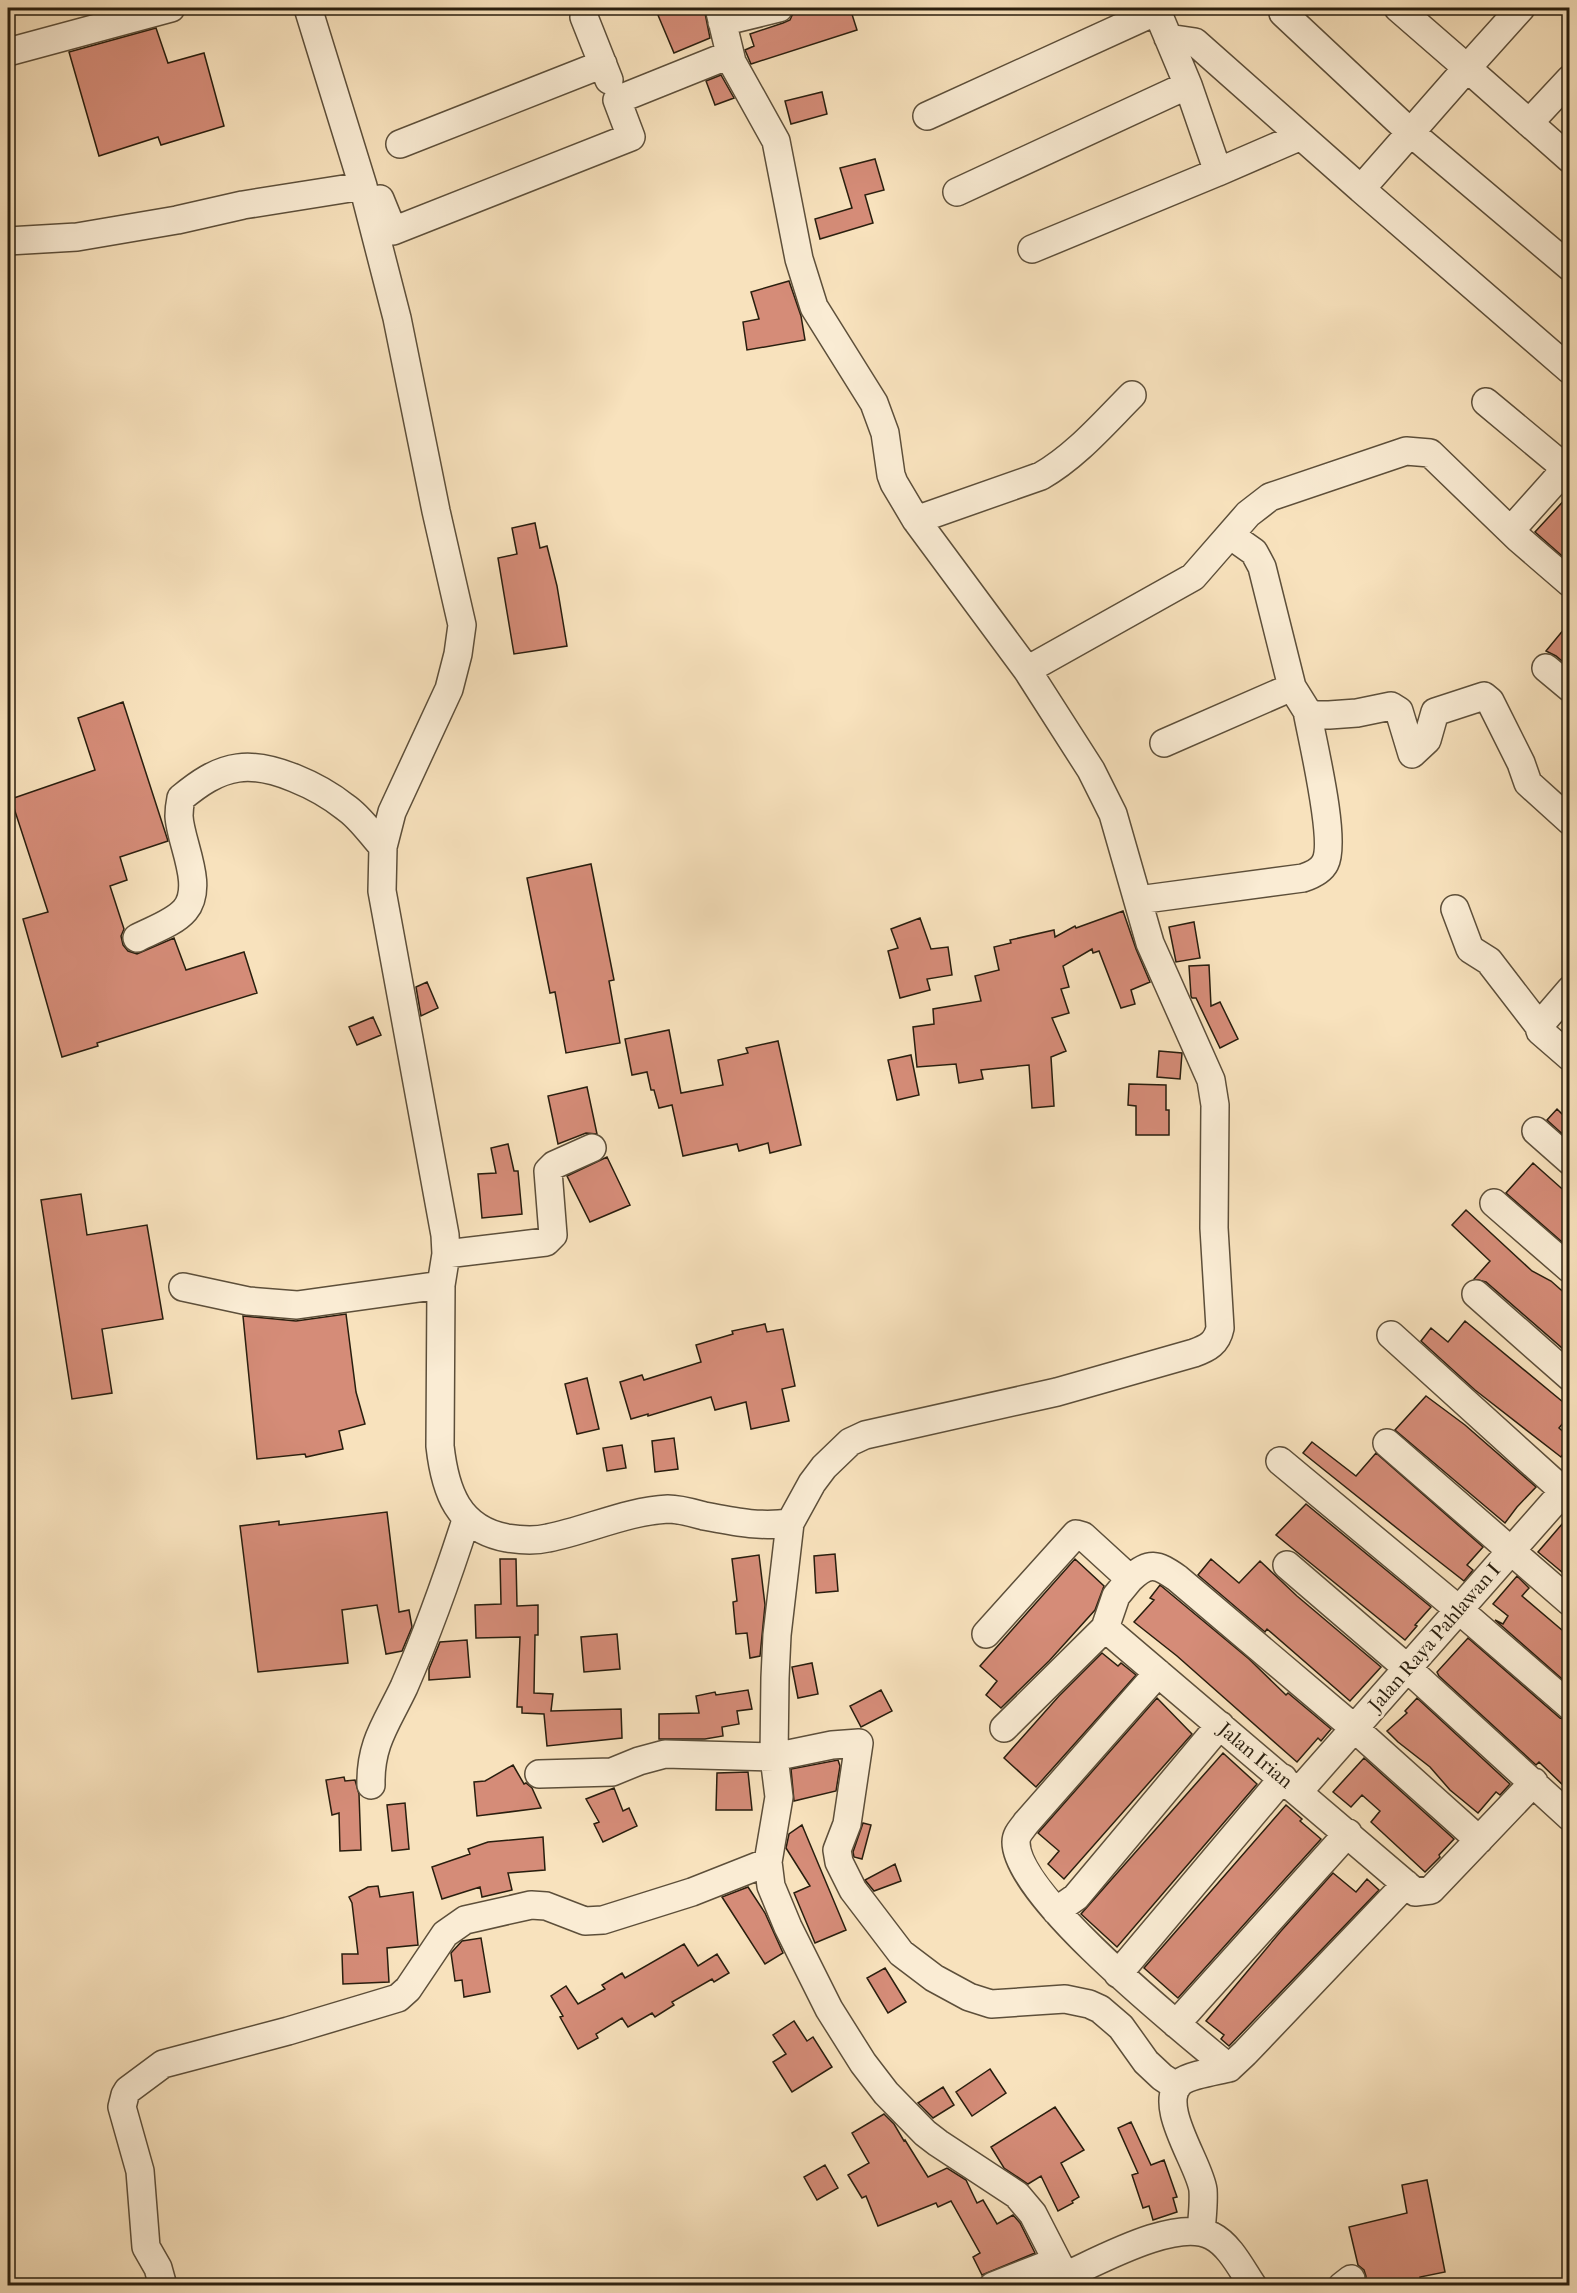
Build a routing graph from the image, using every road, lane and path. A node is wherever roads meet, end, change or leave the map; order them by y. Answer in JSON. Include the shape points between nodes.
{"nodes":[{"id":1,"x":171,"y":8,"type":"edge"},
{"id":2,"x":308,"y":8,"type":"edge"},
{"id":3,"x":778,"y":8,"type":"edge"},
{"id":4,"x":1398,"y":8,"type":"edge"},
{"id":5,"x":1521,"y":8,"type":"edge"},
{"id":6,"x":1283,"y":13,"type":"dead end"},
{"id":7,"x":720,"y":15,"type":"edge"},
{"id":8,"x":584,"y":17,"type":"dead end"},
{"id":9,"x":1168,"y":38,"type":"junction"},
{"id":10,"x":8,"y":52,"type":"edge"},
{"id":11,"x":729,"y":56,"type":"junction"},
{"id":12,"x":603,"y":64,"type":"junction"},
{"id":13,"x":1467,"y":68,"type":"junction"},
{"id":14,"x":1569,"y":79,"type":"edge"},
{"id":15,"x":1188,"y":85,"type":"junction"},
{"id":16,"x":617,"y":100,"type":"junction"},
{"id":17,"x":927,"y":116,"type":"dead end"},
{"id":18,"x":1529,"y":123,"type":"junction"},
{"id":19,"x":1410,"y":132,"type":"junction"},
{"id":20,"x":1301,"y":136,"type":"junction"},
{"id":21,"x":400,"y":144,"type":"dead end"},
{"id":22,"x":1569,"y":159,"type":"edge"},
{"id":23,"x":1218,"y":172,"type":"junction"},
{"id":24,"x":368,"y":184,"type":"junction"},
{"id":25,"x":1360,"y":189,"type":"junction"},
{"id":26,"x":957,"y":192,"type":"dead end"},
{"id":27,"x":8,"y":241,"type":"edge"},
{"id":28,"x":1032,"y":249,"type":"dead end"},
{"id":29,"x":1569,"y":267,"type":"edge"},
{"id":30,"x":1569,"y":370,"type":"edge"},
{"id":31,"x":1132,"y":395,"type":"dead end"},
{"id":32,"x":1486,"y":402,"type":"dead end"},
{"id":33,"x":1568,"y":468,"type":"edge"},
{"id":34,"x":916,"y":520,"type":"junction"},
{"id":35,"x":1511,"y":530,"type":"junction"},
{"id":36,"x":1230,"y":536,"type":"junction"},
{"id":37,"x":1569,"y":583,"type":"edge"},
{"id":38,"x":1546,"y":668,"type":"dead end"},
{"id":39,"x":1027,"y":670,"type":"junction"},
{"id":40,"x":1292,"y":687,"type":"junction"},
{"id":41,"x":1569,"y":688,"type":"edge"},
{"id":42,"x":1307,"y":711,"type":"junction"},
{"id":43,"x":1164,"y":743,"type":"dead end"},
{"id":44,"x":1569,"y":821,"type":"edge"},
{"id":45,"x":383,"y":847,"type":"junction"},
{"id":46,"x":1138,"y":900,"type":"junction"},
{"id":47,"x":1455,"y":909,"type":"dead end"},
{"id":48,"x":137,"y":938,"type":"dead end"},
{"id":49,"x":1569,"y":990,"type":"edge"},
{"id":50,"x":1539,"y":1026,"type":"junction"},
{"id":51,"x":1569,"y":1057,"type":"edge"},
{"id":52,"x":1536,"y":1131,"type":"dead end"},
{"id":53,"x":592,"y":1148,"type":"dead end"},
{"id":54,"x":1569,"y":1161,"type":"edge"},
{"id":55,"x":1494,"y":1203,"type":"dead end"},
{"id":56,"x":446,"y":1254,"type":"junction"},
{"id":57,"x":1569,"y":1269,"type":"edge"},
{"id":58,"x":441,"y":1285,"type":"junction"},
{"id":59,"x":183,"y":1287,"type":"dead end"},
{"id":60,"x":1476,"y":1294,"type":"dead end"},
{"id":61,"x":1391,"y":1335,"type":"dead end"},
{"id":62,"x":1569,"y":1377,"type":"edge"},
{"id":63,"x":1387,"y":1443,"type":"dead end"},
{"id":64,"x":1280,"y":1461,"type":"dead end"},
{"id":65,"x":1567,"y":1491,"type":"edge"},
{"id":66,"x":466,"y":1520,"type":"junction"},
{"id":67,"x":790,"y":1523,"type":"junction"},
{"id":68,"x":1510,"y":1551,"type":"junction"},
{"id":69,"x":1287,"y":1565,"type":"dead end"},
{"id":70,"x":1130,"y":1579,"type":"junction"},
{"id":71,"x":1569,"y":1602,"type":"edge"},
{"id":72,"x":1458,"y":1610,"type":"junction"},
{"id":73,"x":1105,"y":1628,"type":"junction"},
{"id":74,"x":986,"y":1634,"type":"dead end"},
{"id":75,"x":1407,"y":1668,"type":"junction"},
{"id":76,"x":1158,"y":1673,"type":"junction"},
{"id":77,"x":1569,"y":1706,"type":"edge"},
{"id":78,"x":1220,"y":1725,"type":"junction"},
{"id":79,"x":1004,"y":1728,"type":"dead end"},
{"id":80,"x":1354,"y":1728,"type":"junction"},
{"id":81,"x":774,"y":1757,"type":"junction"},
{"id":82,"x":539,"y":1774,"type":"dead end"},
{"id":83,"x":1534,"y":1782,"type":"junction"},
{"id":84,"x":370,"y":1785,"type":"dead end"},
{"id":85,"x":1291,"y":1785,"type":"junction"},
{"id":86,"x":1569,"y":1816,"type":"edge"},
{"id":87,"x":1348,"y":1833,"type":"junction"},
{"id":88,"x":1479,"y":1840,"type":"junction"},
{"id":89,"x":768,"y":1862,"type":"junction"},
{"id":90,"x":1406,"y":1884,"type":"junction"},
{"id":91,"x":1056,"y":1911,"type":"junction"},
{"id":92,"x":1118,"y":1974,"type":"junction"},
{"id":93,"x":1176,"y":2024,"type":"junction"},
{"id":94,"x":1237,"y":2061,"type":"junction"},
{"id":95,"x":1177,"y":2087,"type":"junction"},
{"id":96,"x":1201,"y":2232,"type":"junction"},
{"id":97,"x":1064,"y":2274,"type":"edge"},
{"id":98,"x":163,"y":2286,"type":"edge"},
{"id":99,"x":993,"y":2286,"type":"edge"},
{"id":100,"x":1253,"y":2286,"type":"edge"}],
"edges":[{"from":1,"to":10,"type":"street"},
{"from":2,"to":24,"type":"street"},
{"from":3,"to":7,"type":"street"},
{"from":4,"to":13,"type":"street"},
{"from":5,"to":13,"type":"street"},
{"from":6,"to":19,"type":"street"},
{"from":7,"to":11,"type":"street"},
{"from":8,"to":12,"type":"street"},
{"from":9,"to":15,"type":"street"},
{"from":9,"to":17,"type":"street","via":[[1157,11]]},
{"from":9,"to":20,"type":"street","via":[[1195,42]]},
{"from":11,"to":16,"type":"street"},
{"from":11,"to":34,"type":"street","via":[[776,141],[799,259],[814,306],[874,403],[885,433],[891,476]]},
{"from":12,"to":16,"type":"street"},
{"from":12,"to":21,"type":"street"},
{"from":13,"to":18,"type":"street"},
{"from":13,"to":19,"type":"street"},
{"from":14,"to":18,"type":"street"},
{"from":15,"to":23,"type":"street"},
{"from":15,"to":26,"type":"street"},
{"from":16,"to":24,"type":"street","via":[[631,137],[393,231]]},
{"from":18,"to":22,"type":"street"},
{"from":19,"to":25,"type":"street"},
{"from":19,"to":29,"type":"street"},
{"from":20,"to":23,"type":"street"},
{"from":20,"to":25,"type":"street"},
{"from":23,"to":28,"type":"street"},
{"from":24,"to":27,"type":"street","via":[[77,237]]},
{"from":24,"to":45,"type":"street","via":[[462,625],[449,689],[399,794]]},
{"from":25,"to":30,"type":"street"},
{"from":31,"to":34,"type":"street","via":[[1078,448],[1047,472]]},
{"from":32,"to":33,"type":"street"},
{"from":33,"to":35,"type":"street"},
{"from":34,"to":39,"type":"street"},
{"from":35,"to":36,"type":"street","via":[[1430,453],[1406,452],[1270,497],[1248,514]]},
{"from":35,"to":37,"type":"street"},
{"from":36,"to":39,"type":"street","via":[[1193,577]]},
{"from":36,"to":40,"type":"street","via":[[1254,552],[1262,567]]},
{"from":38,"to":41,"type":"street"},
{"from":39,"to":46,"type":"street","via":[[1091,770],[1113,814]]},
{"from":40,"to":42,"type":"street"},
{"from":40,"to":43,"type":"street"},
{"from":42,"to":44,"type":"street","via":[[1314,715],[1338,714],[1390,706],[1399,711],[1412,754],[1427,740],[1435,712],[1484,696],[1490,701],[1528,783]]},
{"from":42,"to":46,"type":"street","via":[[1326,822],[1328,856],[1322,867],[1303,878]]},
{"from":45,"to":48,"type":"street","via":[[347,808],[314,787],[268,770],[239,768],[219,774],[199,783],[181,798],[179,816],[190,864],[191,901],[170,921]]},
{"from":45,"to":56,"type":"street","via":[[382,891]]},
{"from":46,"to":67,"type":"street","via":[[1150,943],[1211,1080],[1215,1105],[1218,1337],[1204,1350],[1057,1392],[865,1435],[850,1442],[824,1467]]},
{"from":47,"to":50,"type":"street","via":[[1470,949],[1489,961]]},
{"from":49,"to":50,"type":"street"},
{"from":50,"to":51,"type":"street"},
{"from":52,"to":54,"type":"street"},
{"from":53,"to":56,"type":"street","via":[[548,1171],[551,1239]]},
{"from":55,"to":57,"type":"street"},
{"from":56,"to":58,"type":"street"},
{"from":58,"to":59,"type":"street","via":[[297,1305],[248,1301]]},
{"from":58,"to":66,"type":"street","via":[[441,1457],[448,1487]]},
{"from":60,"to":62,"type":"street"},
{"from":61,"to":65,"type":"street"},
{"from":63,"to":68,"type":"street"},
{"from":64,"to":72,"type":"street"},
{"from":65,"to":68,"type":"street","name":"Jalan Raya Pahlawan I"},
{"from":66,"to":67,"type":"street","via":[[500,1537],[519,1540],[546,1539],[651,1510],[672,1509],[748,1525]]},
{"from":66,"to":84,"type":"street","via":[[440,1599],[375,1746]]},
{"from":67,"to":81,"type":"street","via":[[777,1635]]},
{"from":68,"to":71,"type":"street"},
{"from":68,"to":72,"type":"street","name":"Jalan Raya Pahlawan I"},
{"from":69,"to":75,"type":"street"},
{"from":70,"to":73,"type":"street","via":[[1116,1596]]},
{"from":70,"to":74,"type":"street","via":[[1076,1534]]},
{"from":70,"to":80,"type":"street","via":[[1151,1566],[1163,1568]]},
{"from":72,"to":75,"type":"street","name":"Jalan Raya Pahlawan I"},
{"from":72,"to":77,"type":"street"},
{"from":73,"to":76,"type":"street","name":"Jalan Irian"},
{"from":73,"to":79,"type":"street"},
{"from":75,"to":80,"type":"street","name":"Jalan Raya Pahlawan I"},
{"from":75,"to":83,"type":"street"},
{"from":76,"to":78,"type":"street","name":"Jalan Irian"},
{"from":76,"to":91,"type":"street","via":[[1018,1833],[1017,1852],[1026,1875]]},
{"from":78,"to":85,"type":"street","name":"Jalan Irian"},
{"from":78,"to":91,"type":"street","via":[[1076,1897]]},
{"from":80,"to":85,"type":"street","name":"Jalan Raya Pahlawan I"},
{"from":80,"to":88,"type":"street"},
{"from":81,"to":82,"type":"street","via":[[665,1754],[612,1772]]},
{"from":81,"to":89,"type":"street","via":[[779,1807]]},
{"from":81,"to":95,"type":"street","via":[[859,1743],[847,1824],[837,1850],[839,1862],[853,1890],[901,1953],[934,1978],[991,2004],[1065,1999],[1100,2009],[1121,2027],[1146,2062]]},
{"from":83,"to":86,"type":"street"},
{"from":83,"to":88,"type":"street"},
{"from":85,"to":87,"type":"street","name":"Jalan Irian"},
{"from":85,"to":92,"type":"street","name":"Jalan Raya Pahlawan I"},
{"from":87,"to":90,"type":"street","name":"Jalan Irian"},
{"from":87,"to":93,"type":"street"},
{"from":88,"to":90,"type":"street","via":[[1431,1890],[1415,1892]]},
{"from":89,"to":97,"type":"street","via":[[771,1886],[788,1927],[829,2009],[863,2063],[925,2133],[1017,2195]]},
{"from":89,"to":98,"type":"street","via":[[692,1892],[603,1920],[585,1920],[546,1906],[531,1905],[465,1920],[445,1934],[398,1998],[156,2068],[128,2090],[123,2107],[140,2171],[146,2247]]},
{"from":90,"to":94,"type":"street"},
{"from":91,"to":92,"type":"street"},
{"from":92,"to":93,"type":"street"},
{"from":93,"to":94,"type":"street"},
{"from":94,"to":95,"type":"street","via":[[1190,2078]]},
{"from":95,"to":96,"type":"street","via":[[1172,2102],[1177,2122],[1203,2188]]},
{"from":96,"to":97,"type":"street","via":[[1168,2233]]},
{"from":96,"to":100,"type":"street","via":[[1213,2236],[1227,2249]]},
{"from":97,"to":99,"type":"street"}]}
